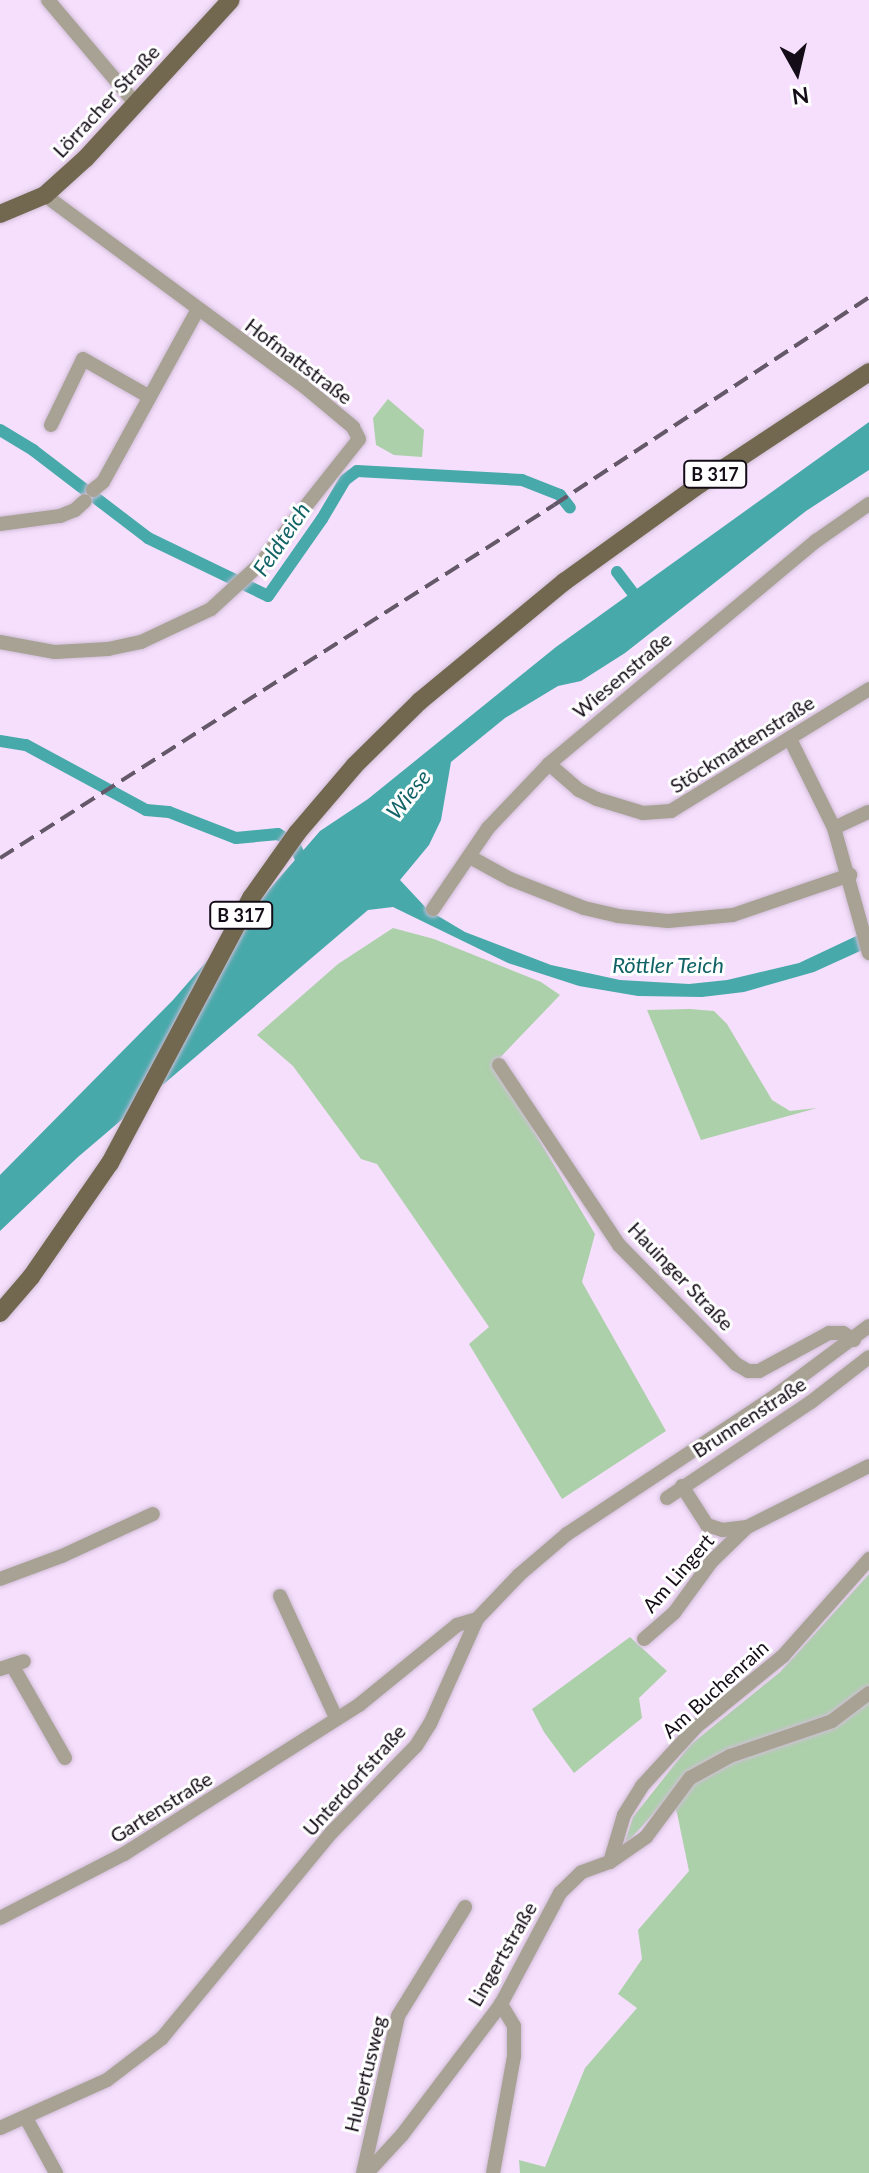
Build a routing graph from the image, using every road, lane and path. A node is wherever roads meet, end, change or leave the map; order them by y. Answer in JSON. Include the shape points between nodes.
{"nodes":[{"id":1,"x":48,"y":0,"type":"edge"},
{"id":2,"x":231,"y":0,"type":"edge"},
{"id":3,"x":136,"y":104,"type":"junction"},
{"id":4,"x":45,"y":195,"type":"junction"},
{"id":5,"x":0,"y":214,"type":"edge"},
{"id":6,"x":197,"y":311,"type":"junction"},
{"id":7,"x":869,"y":372,"type":"edge"},
{"id":8,"x":148,"y":396,"type":"junction"},
{"id":9,"x":51,"y":425,"type":"dead end"},
{"id":10,"x":869,"y":504,"type":"edge"},
{"id":11,"x":0,"y":524,"type":"edge"},
{"id":12,"x":0,"y":642,"type":"edge"},
{"id":13,"x":869,"y":689,"type":"edge"},
{"id":14,"x":790,"y":739,"type":"junction"},
{"id":15,"x":549,"y":764,"type":"junction"},
{"id":16,"x":869,"y":812,"type":"edge"},
{"id":17,"x":834,"y":828,"type":"junction"},
{"id":18,"x":470,"y":857,"type":"junction"},
{"id":19,"x":850,"y":875,"type":"junction"},
{"id":20,"x":433,"y":909,"type":"dead end"},
{"id":21,"x":869,"y":953,"type":"edge"},
{"id":22,"x":499,"y":1065,"type":"dead end"},
{"id":23,"x":0,"y":1313,"type":"edge"},
{"id":24,"x":869,"y":1326,"type":"edge"},
{"id":25,"x":854,"y":1340,"type":"junction"},
{"id":26,"x":869,"y":1357,"type":"edge"},
{"id":27,"x":869,"y":1466,"type":"edge"},
{"id":28,"x":682,"y":1486,"type":"junction"},
{"id":29,"x":667,"y":1498,"type":"dead end"},
{"id":30,"x":153,"y":1514,"type":"dead end"},
{"id":31,"x":747,"y":1527,"type":"junction"},
{"id":32,"x":869,"y":1559,"type":"edge"},
{"id":33,"x":0,"y":1579,"type":"edge"},
{"id":34,"x":280,"y":1596,"type":"dead end"},
{"id":35,"x":477,"y":1619,"type":"junction"},
{"id":36,"x":644,"y":1639,"type":"dead end"},
{"id":37,"x":12,"y":1665,"type":"edge"},
{"id":38,"x":869,"y":1693,"type":"edge"},
{"id":39,"x":336,"y":1718,"type":"junction"},
{"id":40,"x":65,"y":1758,"type":"dead end"},
{"id":41,"x":610,"y":1862,"type":"junction"},
{"id":42,"x":465,"y":1907,"type":"dead end"},
{"id":43,"x":0,"y":1918,"type":"edge"},
{"id":44,"x":501,"y":2004,"type":"junction"},
{"id":45,"x":26,"y":2118,"type":"junction"},
{"id":46,"x":0,"y":2128,"type":"edge"},
{"id":47,"x":56,"y":2173,"type":"edge"},
{"id":48,"x":365,"y":2173,"type":"edge"},
{"id":49,"x":493,"y":2173,"type":"edge"}],
"edges":[{"from":1,"to":3,"type":"street"},
{"from":2,"to":3,"type":"main road","name":"Lörracher Straße"},
{"from":3,"to":4,"type":"main road","name":"Lörracher Straße"},
{"from":4,"to":5,"type":"main road","name":"Lörracher Straße"},
{"from":4,"to":6,"type":"street","name":"Hofmattstraße"},
{"from":6,"to":8,"type":"street"},
{"from":6,"to":12,"type":"street","name":"Hofmattstraße","via":[[305,387],[353,427],[359,439],[250,575],[185,624],[120,647],[55,652]]},
{"from":7,"to":23,"type":"main road","number":"B 317","via":[[564,582],[420,701],[355,765],[251,898],[110,1163]]},
{"from":8,"to":9,"type":"street","via":[[83,359]]},
{"from":8,"to":11,"type":"street","via":[[103,482],[89,496],[60,516]]},
{"from":10,"to":15,"type":"street","name":"Wiesenstraße","via":[[795,558]]},
{"from":13,"to":14,"type":"street","name":"Stöckmattenstraße"},
{"from":14,"to":15,"type":"street","name":"Stöckmattenstraße","via":[[680,808],[662,813],[643,813],[597,799]]},
{"from":14,"to":17,"type":"street"},
{"from":15,"to":18,"type":"street","name":"Wiesenstraße","via":[[510,802]]},
{"from":16,"to":17,"type":"street"},
{"from":17,"to":19,"type":"street"},
{"from":18,"to":19,"type":"street","via":[[584,908],[668,921],[748,911]]},
{"from":18,"to":20,"type":"street","name":"Wiesenstraße"},
{"from":19,"to":21,"type":"street"},
{"from":22,"to":25,"type":"street","name":"Hauinger Straße","via":[[619,1245],[736,1364],[748,1371],[773,1367],[829,1333]]},
{"from":24,"to":25,"type":"street","name":"Unterdorfstraße"},
{"from":25,"to":35,"type":"street","name":"Unterdorfstraße","via":[[567,1534]]},
{"from":26,"to":28,"type":"street","name":"Brunnenstraße","via":[[811,1402]]},
{"from":27,"to":31,"type":"street","name":"Am Lingert"},
{"from":28,"to":29,"type":"street"},
{"from":28,"to":31,"type":"street","name":"Brunnenstraße","via":[[707,1525],[722,1530]]},
{"from":30,"to":33,"type":"street"},
{"from":31,"to":36,"type":"street","name":"Am Lingert","via":[[711,1562],[674,1613]]},
{"from":32,"to":41,"type":"street","name":"Am Buchenrain","via":[[783,1656],[696,1727],[642,1786],[624,1815]]},
{"from":34,"to":39,"type":"street"},
{"from":35,"to":39,"type":"street","name":"Gartenstraße","via":[[457,1625]]},
{"from":35,"to":45,"type":"street","name":"Unterdorfstraße","via":[[416,1746],[331,1833],[162,2038],[107,2080]]},
{"from":37,"to":40,"type":"street"},
{"from":38,"to":41,"type":"street","name":"Lingertstraße","via":[[832,1721],[730,1756],[690,1778],[646,1837]]},
{"from":39,"to":43,"type":"street","name":"Gartenstraße","via":[[124,1854]]},
{"from":41,"to":44,"type":"street","name":"Lingertstraße","via":[[582,1872],[560,1893]]},
{"from":42,"to":48,"type":"street","name":"Hubertusweg","via":[[398,2016]]},
{"from":44,"to":48,"type":"street","name":"Lingertstraße","via":[[402,2135]]},
{"from":44,"to":49,"type":"street","via":[[514,2026],[514,2056]]},
{"from":45,"to":46,"type":"street","name":"Unterdorfstraße"},
{"from":45,"to":47,"type":"street"}]}
